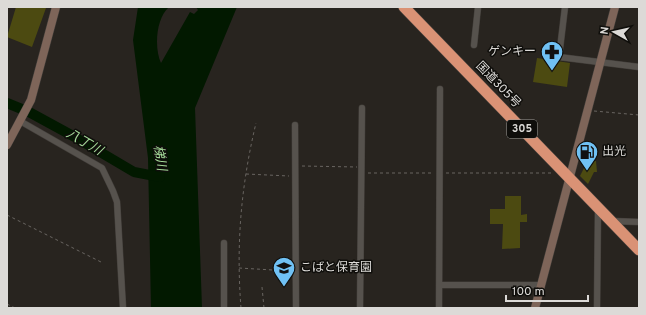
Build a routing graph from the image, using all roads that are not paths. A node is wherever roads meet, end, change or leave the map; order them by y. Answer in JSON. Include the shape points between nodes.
{"nodes":[{"id":1,"x":56,"y":7,"type":"edge"},
{"id":2,"x":404,"y":7,"type":"edge"},
{"id":3,"x":478,"y":7,"type":"edge"},
{"id":4,"x":565,"y":7,"type":"edge"},
{"id":5,"x":615,"y":7,"type":"edge"},
{"id":6,"x":474,"y":45,"type":"dead end"},
{"id":7,"x":600,"y":62,"type":"junction"},
{"id":8,"x":639,"y":67,"type":"edge"},
{"id":9,"x":440,"y":89,"type":"dead end"},
{"id":10,"x":362,"y":108,"type":"dead end"},
{"id":11,"x":20,"y":120,"type":"junction"},
{"id":12,"x":295,"y":124,"type":"dead end"},
{"id":13,"x":7,"y":145,"type":"edge"},
{"id":14,"x":566,"y":175,"type":"junction"},
{"id":15,"x":598,"y":208,"type":"junction"},
{"id":16,"x":612,"y":221,"type":"junction"},
{"id":17,"x":639,"y":222,"type":"edge"},
{"id":18,"x":224,"y":243,"type":"dead end"},
{"id":19,"x":639,"y":250,"type":"edge"},
{"id":20,"x":439,"y":285,"type":"junction"},
{"id":21,"x":541,"y":285,"type":"junction"},
{"id":22,"x":123,"y":308,"type":"edge"},
{"id":23,"x":224,"y":308,"type":"edge"},
{"id":24,"x":296,"y":308,"type":"edge"},
{"id":25,"x":360,"y":308,"type":"edge"},
{"id":26,"x":439,"y":308,"type":"edge"},
{"id":27,"x":535,"y":308,"type":"edge"},
{"id":28,"x":597,"y":308,"type":"edge"}],
"edges":[{"from":1,"to":11,"type":"street","via":[[30,102]]},
{"from":2,"to":14,"type":"highway","name":"国道305号","number":"305"},
{"from":3,"to":6,"type":"street"},
{"from":4,"to":7,"type":"street","via":[[559,57]]},
{"from":5,"to":7,"type":"street"},
{"from":7,"to":8,"type":"street"},
{"from":7,"to":14,"type":"street"},
{"from":9,"to":20,"type":"street"},
{"from":10,"to":25,"type":"street"},
{"from":11,"to":13,"type":"street"},
{"from":11,"to":22,"type":"street","via":[[102,168],[117,202]]},
{"from":12,"to":24,"type":"street"},
{"from":14,"to":15,"type":"highway","name":"国道305号","number":"305"},
{"from":14,"to":21,"type":"street"},
{"from":15,"to":16,"type":"highway","name":"国道305号","number":"305"},
{"from":15,"to":28,"type":"street"},
{"from":16,"to":17,"type":"street"},
{"from":16,"to":19,"type":"highway","name":"国道305号","number":"305"},
{"from":18,"to":23,"type":"street"},
{"from":20,"to":21,"type":"street"},
{"from":20,"to":26,"type":"street"},
{"from":21,"to":27,"type":"street"}]}
